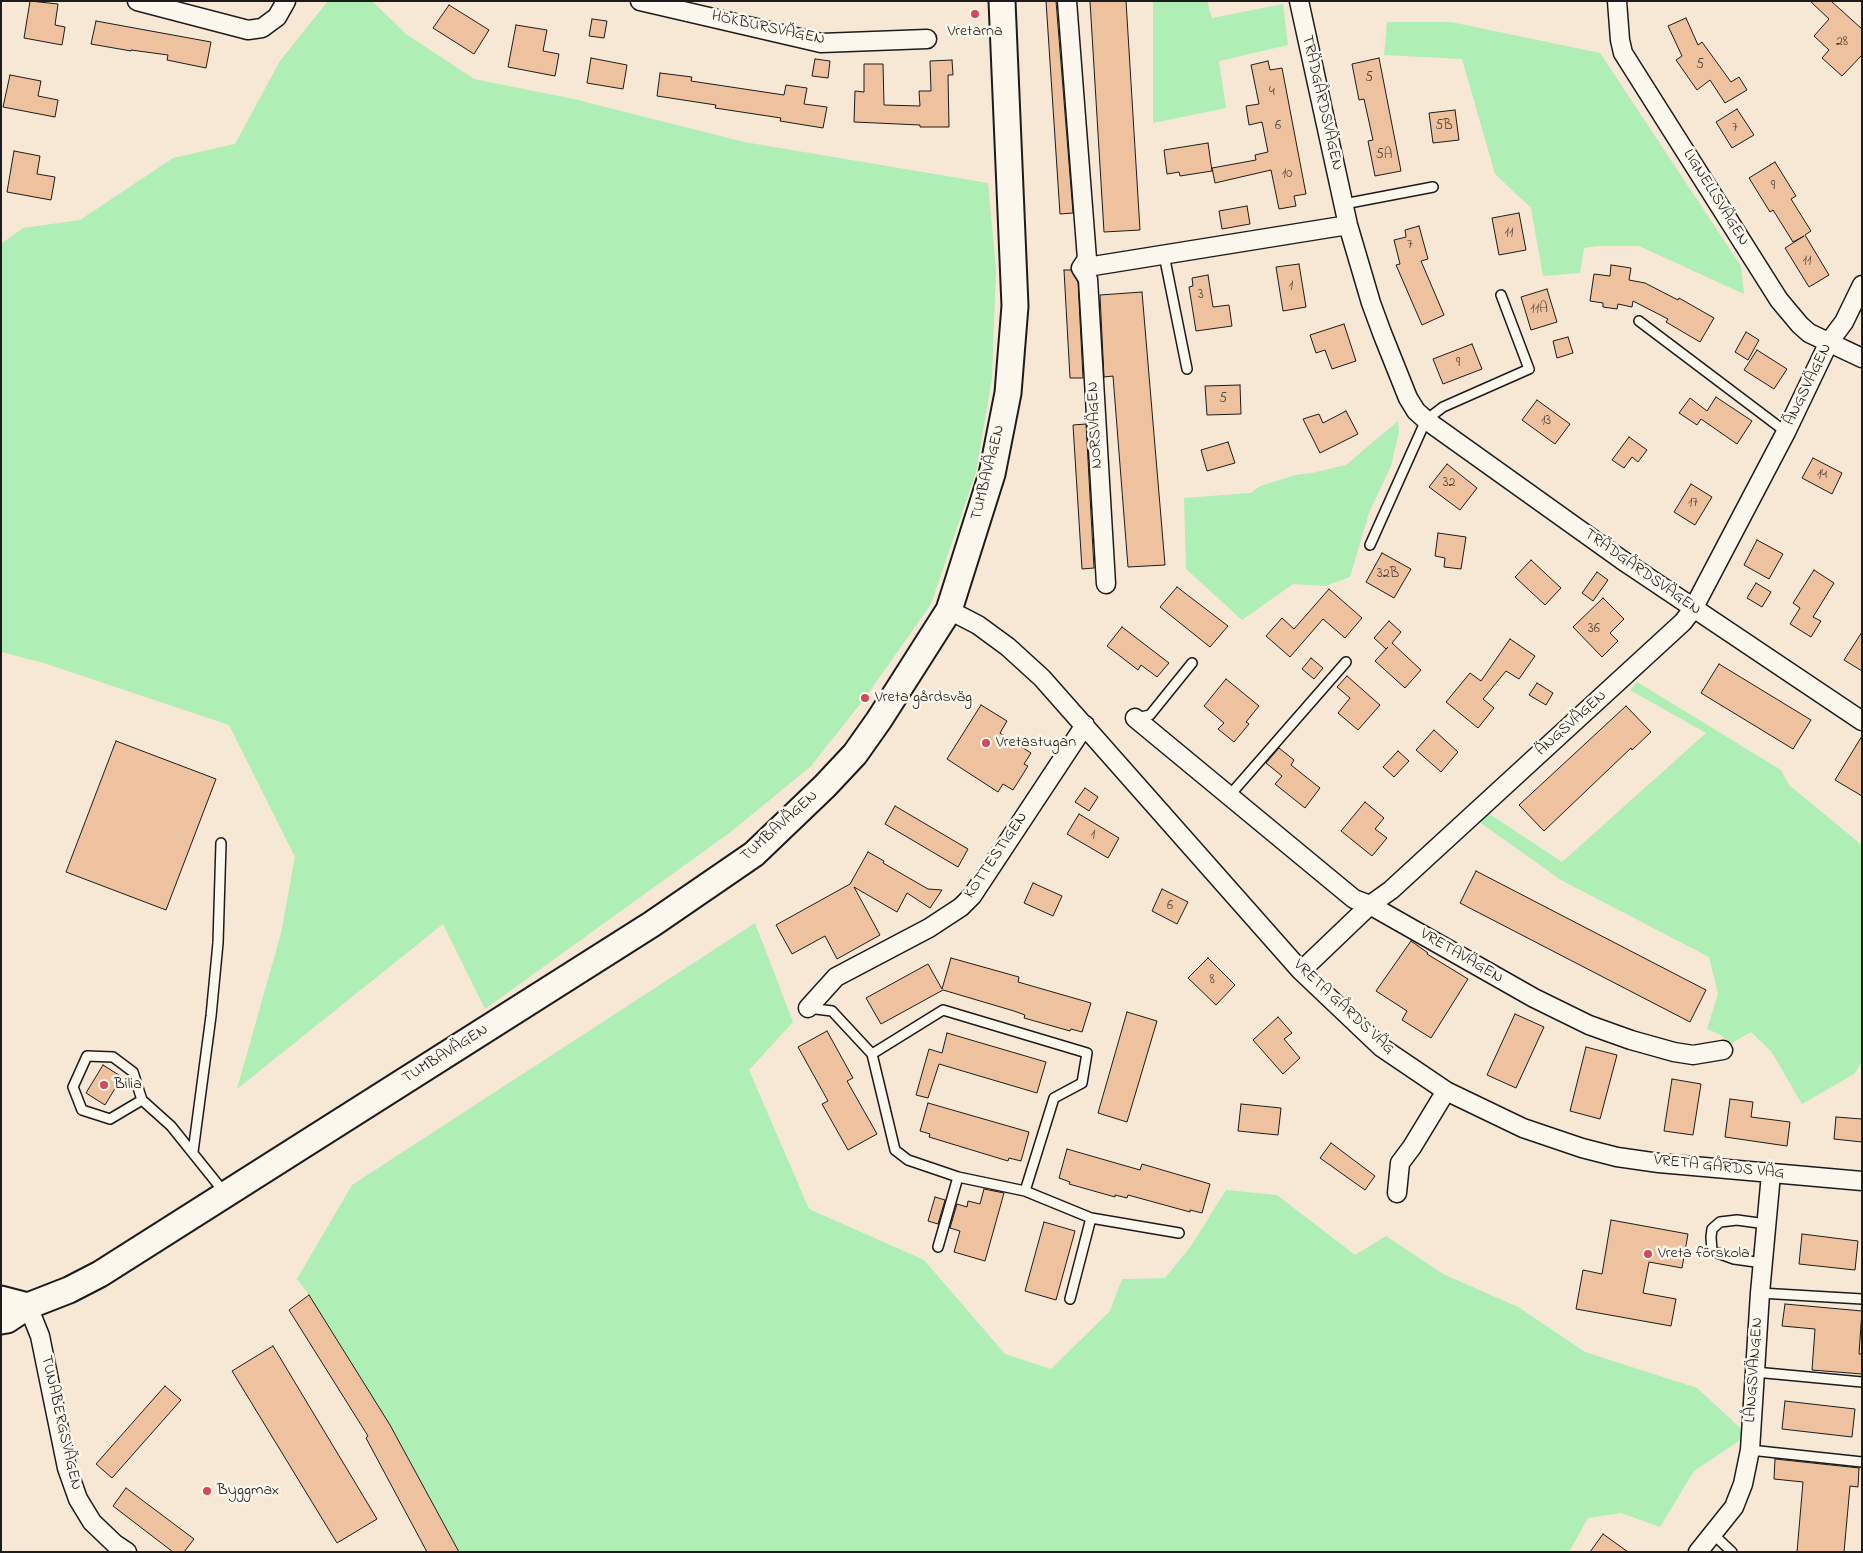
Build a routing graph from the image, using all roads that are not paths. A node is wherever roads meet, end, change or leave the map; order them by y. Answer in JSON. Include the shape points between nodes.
{"nodes":[{"id":1,"x":137,"y":1,"type":"edge"},
{"id":2,"x":286,"y":1,"type":"edge"},
{"id":3,"x":640,"y":1,"type":"edge"},
{"id":4,"x":1002,"y":1,"type":"edge"},
{"id":5,"x":1067,"y":1,"type":"edge"},
{"id":6,"x":1299,"y":1,"type":"edge"},
{"id":7,"x":1617,"y":1,"type":"edge"},
{"id":8,"x":927,"y":39,"type":"dead end"},
{"id":9,"x":1433,"y":187,"type":"dead end"},
{"id":10,"x":1344,"y":204,"type":"junction"},
{"id":11,"x":1348,"y":225,"type":"junction"},
{"id":12,"x":1164,"y":256,"type":"junction"},
{"id":13,"x":1080,"y":268,"type":"junction"},
{"id":14,"x":1862,"y":285,"type":"edge"},
{"id":15,"x":1501,"y":295,"type":"dead end"},
{"id":16,"x":1639,"y":321,"type":"dead end"},
{"id":17,"x":1829,"y":342,"type":"junction"},
{"id":18,"x":1862,"y":358,"type":"edge"},
{"id":19,"x":1188,"y":369,"type":"dead end"},
{"id":20,"x":1426,"y":420,"type":"junction"},
{"id":21,"x":1786,"y":432,"type":"junction"},
{"id":22,"x":1370,"y":545,"type":"dead end"},
{"id":23,"x":1106,"y":584,"type":"dead end"},
{"id":24,"x":1692,"y":609,"type":"junction"},
{"id":25,"x":949,"y":610,"type":"junction"},
{"id":26,"x":1346,"y":662,"type":"dead end"},
{"id":27,"x":1192,"y":663,"type":"dead end"},
{"id":28,"x":1135,"y":718,"type":"joint"},
{"id":29,"x":1862,"y":721,"type":"edge"},
{"id":30,"x":1085,"y":725,"type":"junction"},
{"id":31,"x":1229,"y":796,"type":"junction"},
{"id":32,"x":221,"y":843,"type":"dead end"},
{"id":33,"x":1370,"y":905,"type":"junction"},
{"id":34,"x":1301,"y":971,"type":"junction"},
{"id":35,"x":808,"y":1008,"type":"joint"},
{"id":36,"x":1723,"y":1050,"type":"dead end"},
{"id":37,"x":872,"y":1054,"type":"junction"},
{"id":38,"x":1446,"y":1092,"type":"junction"},
{"id":39,"x":142,"y":1100,"type":"junction"},
{"id":40,"x":193,"y":1152,"type":"junction"},
{"id":41,"x":1771,"y":1174,"type":"junction"},
{"id":42,"x":958,"y":1177,"type":"junction"},
{"id":43,"x":1862,"y":1181,"type":"edge"},
{"id":44,"x":1025,"y":1191,"type":"junction"},
{"id":45,"x":1397,"y":1193,"type":"dead end"},
{"id":46,"x":226,"y":1195,"type":"junction"},
{"id":47,"x":1090,"y":1218,"type":"junction"},
{"id":48,"x":1766,"y":1224,"type":"junction"},
{"id":49,"x":1179,"y":1233,"type":"dead end"},
{"id":50,"x":938,"y":1247,"type":"dead end"},
{"id":51,"x":1763,"y":1263,"type":"junction"},
{"id":52,"x":1760,"y":1293,"type":"junction"},
{"id":53,"x":1,"y":1299,"type":"edge"},
{"id":54,"x":1070,"y":1299,"type":"dead end"},
{"id":55,"x":1862,"y":1299,"type":"edge"},
{"id":56,"x":28,"y":1306,"type":"junction"},
{"id":57,"x":1,"y":1321,"type":"edge"},
{"id":58,"x":1755,"y":1372,"type":"junction"},
{"id":59,"x":1862,"y":1382,"type":"edge"},
{"id":60,"x":1750,"y":1450,"type":"junction"},
{"id":61,"x":1862,"y":1462,"type":"edge"},
{"id":62,"x":1713,"y":1534,"type":"junction"},
{"id":63,"x":127,"y":1552,"type":"edge"},
{"id":64,"x":1698,"y":1552,"type":"edge"},
{"id":65,"x":1732,"y":1552,"type":"edge"}],
"edges":[{"from":1,"to":2,"type":"street","via":[[248,30],[270,23]]},
{"from":3,"to":8,"type":"street","name":"HÖKBURSVÄGEN","via":[[821,43]]},
{"from":4,"to":25,"type":"main road","name":"TUMBAVÄGEN","via":[[1015,306],[1008,393],[992,474]]},
{"from":5,"to":13,"type":"street","via":[[1087,259]]},
{"from":6,"to":10,"type":"street","name":"TRÄDGÅRDSVÄGEN"},
{"from":7,"to":17,"type":"street","name":"LIGNELLSVÄGEN","via":[[1623,53],[1779,300],[1800,326]]},
{"from":9,"to":10,"type":"lane"},
{"from":10,"to":11,"type":"street","name":"TRÄDGÅRDSVÄGEN"},
{"from":11,"to":12,"type":"street"},
{"from":11,"to":20,"type":"street","name":"TRÄDGÅRDSVÄGEN","via":[[1371,303],[1401,382],[1408,398]]},
{"from":12,"to":13,"type":"street"},
{"from":12,"to":19,"type":"lane"},
{"from":13,"to":23,"type":"street","name":"NORSVÄGEN","via":[[1088,279]]},
{"from":14,"to":17,"type":"street","name":"ÄNGSVÄGEN","via":[[1844,322]]},
{"from":15,"to":20,"type":"lane","via":[[1529,369],[1443,407]]},
{"from":16,"to":21,"type":"lane","name":"ÄNGSVÄGEN"},
{"from":17,"to":18,"type":"street","name":"LIGNELLSVÄGEN"},
{"from":17,"to":21,"type":"street","name":"ÄNGSVÄGEN"},
{"from":20,"to":22,"type":"lane"},
{"from":20,"to":24,"type":"street","name":"TRÄDGÅRDSVÄGEN"},
{"from":21,"to":24,"type":"street","name":"ÄNGSVÄGEN"},
{"from":24,"to":29,"type":"street","name":"TRÄDGÅRDSVÄGEN"},
{"from":24,"to":33,"type":"street","name":"ÄNGSVÄGEN","via":[[1676,629],[1391,890]]},
{"from":25,"to":30,"type":"street","name":"VRETA GÅRDS VÄG","via":[[978,625],[1008,647]]},
{"from":25,"to":46,"type":"main road","name":"TUMBAVÄGEN","via":[[855,754],[754,854],[652,924]]},
{"from":26,"to":31,"type":"lane"},
{"from":27,"to":28,"type":"lane","via":[[1150,715]]},
{"from":28,"to":31,"type":"street","name":"VRETAVÄGEN"},
{"from":30,"to":34,"type":"street","name":"VRETA GÅRDS VÄG"},
{"from":30,"to":35,"type":"street","name":"KOTTESTIGEN","via":[[972,896],[930,928],[836,976]]},
{"from":31,"to":33,"type":"street","name":"VRETAVÄGEN","via":[[1354,899]]},
{"from":32,"to":40,"type":"lane","via":[[218,943]]},
{"from":33,"to":34,"type":"street","name":"ÄNGSVÄGEN"},
{"from":33,"to":36,"type":"street","name":"VRETAVÄGEN","via":[[1534,998],[1589,1025],[1674,1052],[1693,1055]]},
{"from":34,"to":38,"type":"street","name":"VRETA GÅRDS VÄG","via":[[1381,1047]]},
{"from":35,"to":37,"type":"lane","via":[[832,1011]]},
{"from":37,"to":42,"type":"lane","via":[[896,1150],[908,1160]]},
{"from":37,"to":44,"type":"lane","via":[[943,1010],[1087,1053],[1082,1084],[1054,1098]]},
{"from":38,"to":41,"type":"street","name":"VRETA GÅRDS VÄG","via":[[1523,1128],[1582,1148],[1659,1163]]},
{"from":38,"to":45,"type":"street","via":[[1400,1163]]},
{"from":39,"to":39,"type":"lane","via":[[110,1119],[82,1110],[73,1087],[87,1056],[113,1058],[133,1072]]},
{"from":39,"to":40,"type":"lane"},
{"from":40,"to":46,"type":"lane"},
{"from":41,"to":43,"type":"street","name":"VRETA GÅRDS VÄG"},
{"from":41,"to":48,"type":"street","name":"LÅNGSVÄNGEN"},
{"from":42,"to":44,"type":"lane"},
{"from":42,"to":50,"type":"lane"},
{"from":44,"to":47,"type":"lane"},
{"from":46,"to":56,"type":"main road","name":"TUMBAVÄGEN","via":[[100,1274]]},
{"from":47,"to":49,"type":"lane"},
{"from":47,"to":54,"type":"lane"},
{"from":48,"to":51,"type":"street","name":"LÅNGSVÄNGEN"},
{"from":48,"to":51,"type":"lane","via":[[1737,1220],[1720,1222],[1712,1229],[1711,1238],[1712,1251],[1734,1259]]},
{"from":51,"to":52,"type":"street","name":"LÅNGSVÄNGEN"},
{"from":52,"to":55,"type":"lane"},
{"from":52,"to":58,"type":"street","name":"LÅNGSVÄNGEN"},
{"from":53,"to":56,"type":"main road"},
{"from":56,"to":57,"type":"main road","name":"TUMBAVÄGEN"},
{"from":56,"to":63,"type":"street","name":"TUNABERGSVÄGEN","via":[[40,1336],[67,1468],[78,1499],[92,1522]]},
{"from":58,"to":59,"type":"lane"},
{"from":58,"to":60,"type":"street","name":"LÅNGSVÄNGEN"},
{"from":60,"to":61,"type":"lane"},
{"from":60,"to":62,"type":"street","name":"LÅNGSVÄNGEN","via":[[1734,1507]]},
{"from":62,"to":64,"type":"street","name":"LÅNGSVÄNGEN"},
{"from":62,"to":65,"type":"lane"}]}
